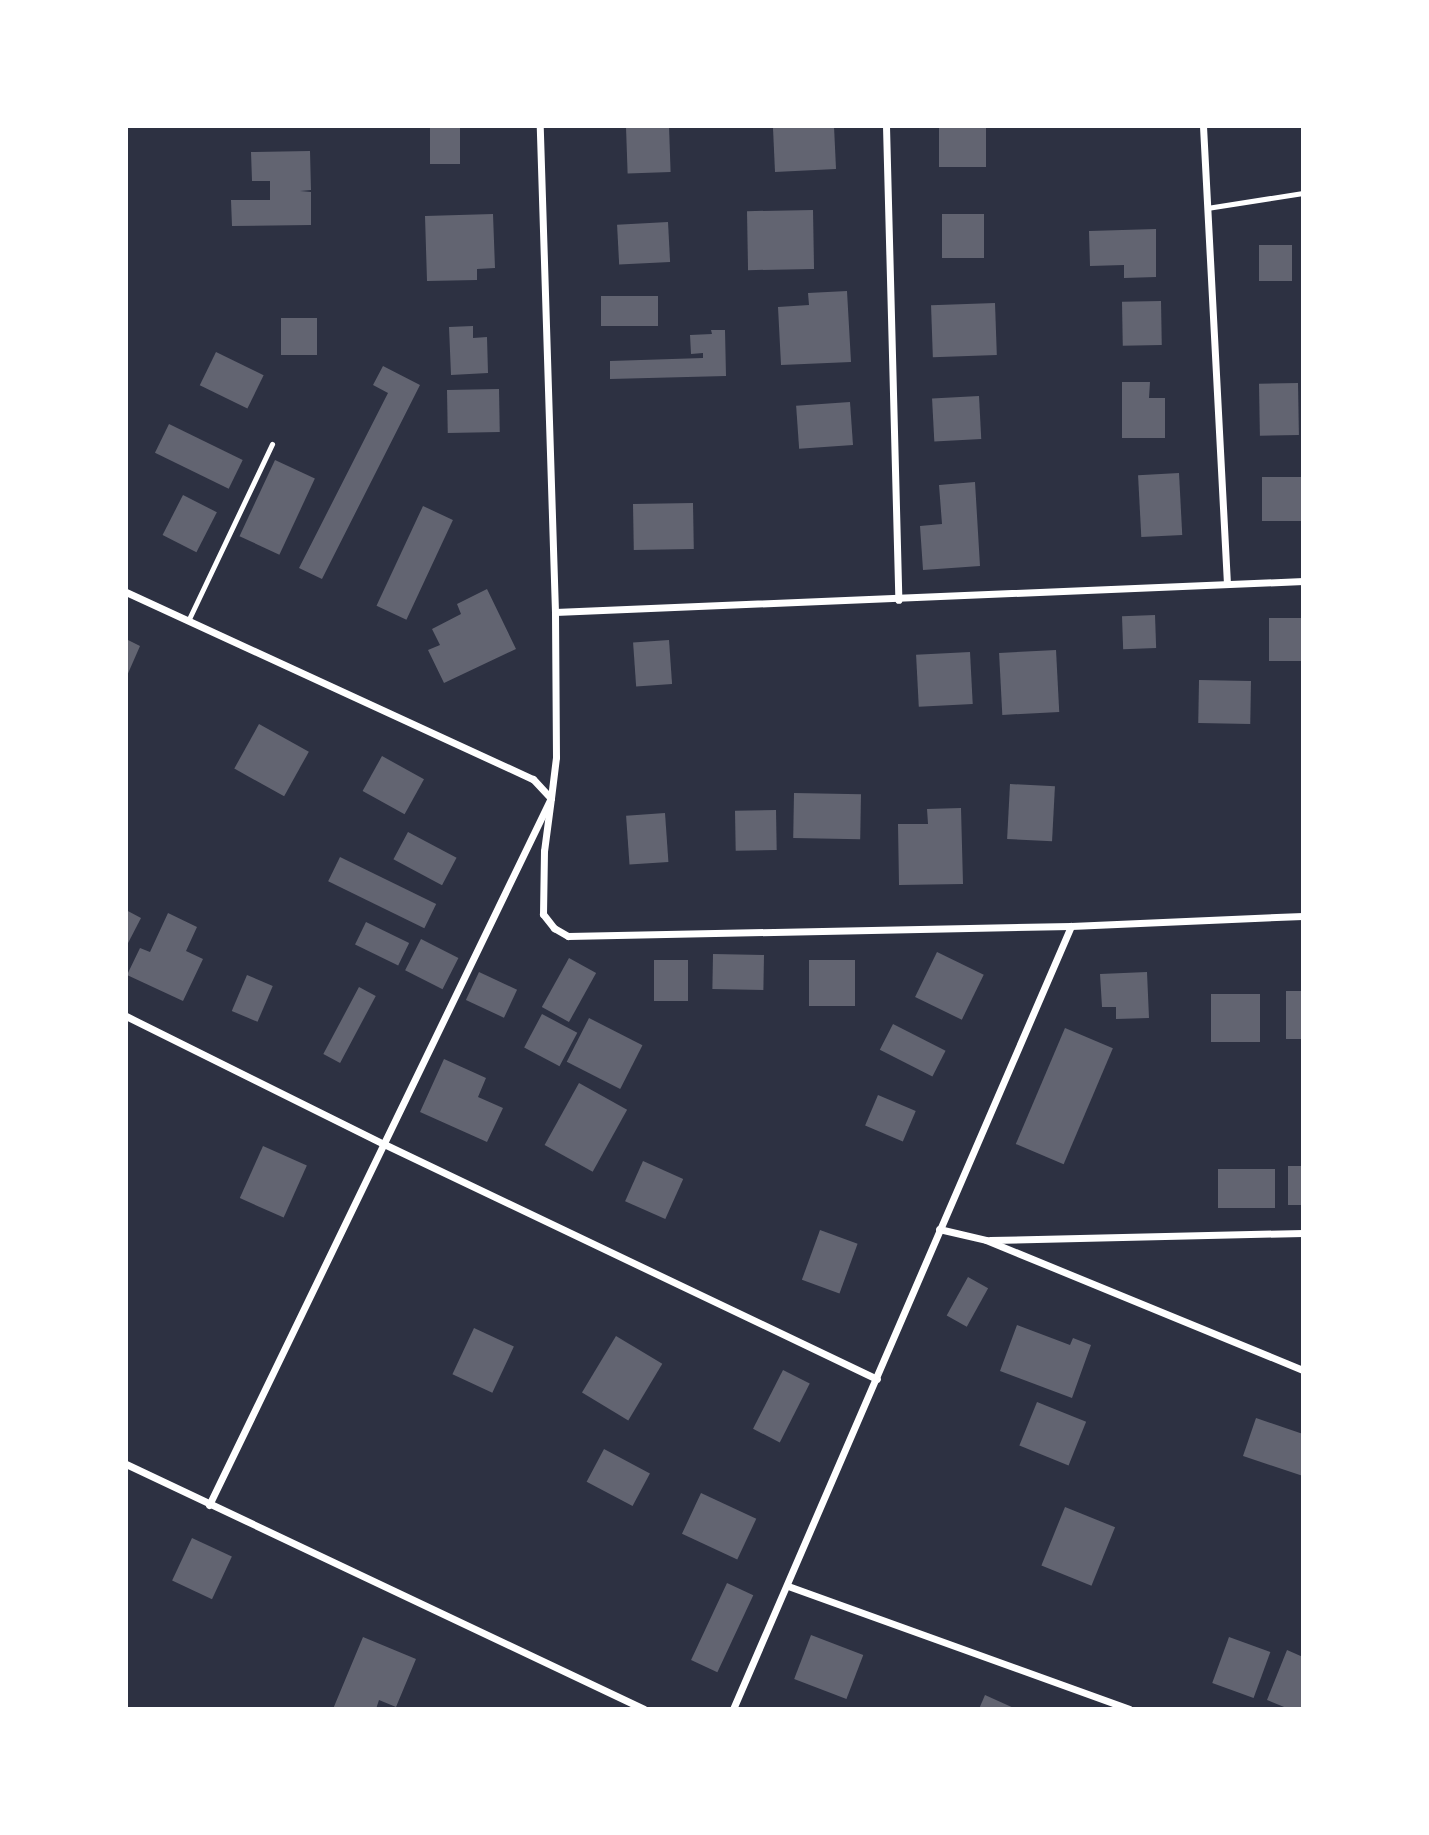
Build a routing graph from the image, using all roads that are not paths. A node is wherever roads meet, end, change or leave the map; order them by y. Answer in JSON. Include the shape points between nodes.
{"nodes":[{"id":1,"x":540,"y":126,"type":"edge"},
{"id":2,"x":886,"y":126,"type":"edge"},
{"id":3,"x":1203,"y":126,"type":"edge"},
{"id":4,"x":1303,"y":193,"type":"edge"},
{"id":5,"x":1207,"y":208,"type":"junction"},
{"id":6,"x":272,"y":444,"type":"dead end"},
{"id":7,"x":1303,"y":581,"type":"edge"},
{"id":8,"x":1227,"y":582,"type":"junction"},
{"id":9,"x":126,"y":592,"type":"edge"},
{"id":10,"x":898,"y":600,"type":"junction"},
{"id":11,"x":555,"y":612,"type":"junction"},
{"id":12,"x":188,"y":621,"type":"junction"},
{"id":13,"x":551,"y":798,"type":"junction"},
{"id":14,"x":1303,"y":916,"type":"edge"},
{"id":15,"x":1071,"y":926,"type":"junction"},
{"id":16,"x":126,"y":1016,"type":"edge"},
{"id":17,"x":384,"y":1144,"type":"junction"},
{"id":18,"x":939,"y":1229,"type":"junction"},
{"id":19,"x":1303,"y":1233,"type":"edge"},
{"id":20,"x":986,"y":1240,"type":"junction"},
{"id":21,"x":1303,"y":1370,"type":"edge"},
{"id":22,"x":877,"y":1379,"type":"junction"},
{"id":23,"x":126,"y":1464,"type":"edge"},
{"id":24,"x":209,"y":1505,"type":"junction"},
{"id":25,"x":789,"y":1586,"type":"junction"},
{"id":26,"x":644,"y":1709,"type":"edge"},
{"id":27,"x":733,"y":1709,"type":"edge"},
{"id":28,"x":1129,"y":1709,"type":"edge"}],
"edges":[{"from":1,"to":11,"type":"street"},
{"from":2,"to":10,"type":"street"},
{"from":3,"to":5,"type":"street"},
{"from":4,"to":5,"type":"lane"},
{"from":5,"to":8,"type":"street"},
{"from":6,"to":12,"type":"lane"},
{"from":7,"to":8,"type":"street"},
{"from":8,"to":10,"type":"street"},
{"from":9,"to":12,"type":"street"},
{"from":10,"to":11,"type":"street"},
{"from":11,"to":13,"type":"street","via":[[556,757]]},
{"from":12,"to":13,"type":"street","via":[[533,779]]},
{"from":13,"to":15,"type":"street","via":[[543,914],[568,936]]},
{"from":13,"to":17,"type":"street"},
{"from":14,"to":15,"type":"street"},
{"from":15,"to":18,"type":"street"},
{"from":16,"to":17,"type":"street"},
{"from":17,"to":22,"type":"street"},
{"from":17,"to":24,"type":"street"},
{"from":18,"to":20,"type":"street"},
{"from":18,"to":22,"type":"street"},
{"from":19,"to":20,"type":"street"},
{"from":20,"to":21,"type":"street"},
{"from":22,"to":25,"type":"street"},
{"from":23,"to":24,"type":"street"},
{"from":24,"to":26,"type":"street"},
{"from":25,"to":27,"type":"street"},
{"from":25,"to":28,"type":"street"}]}
